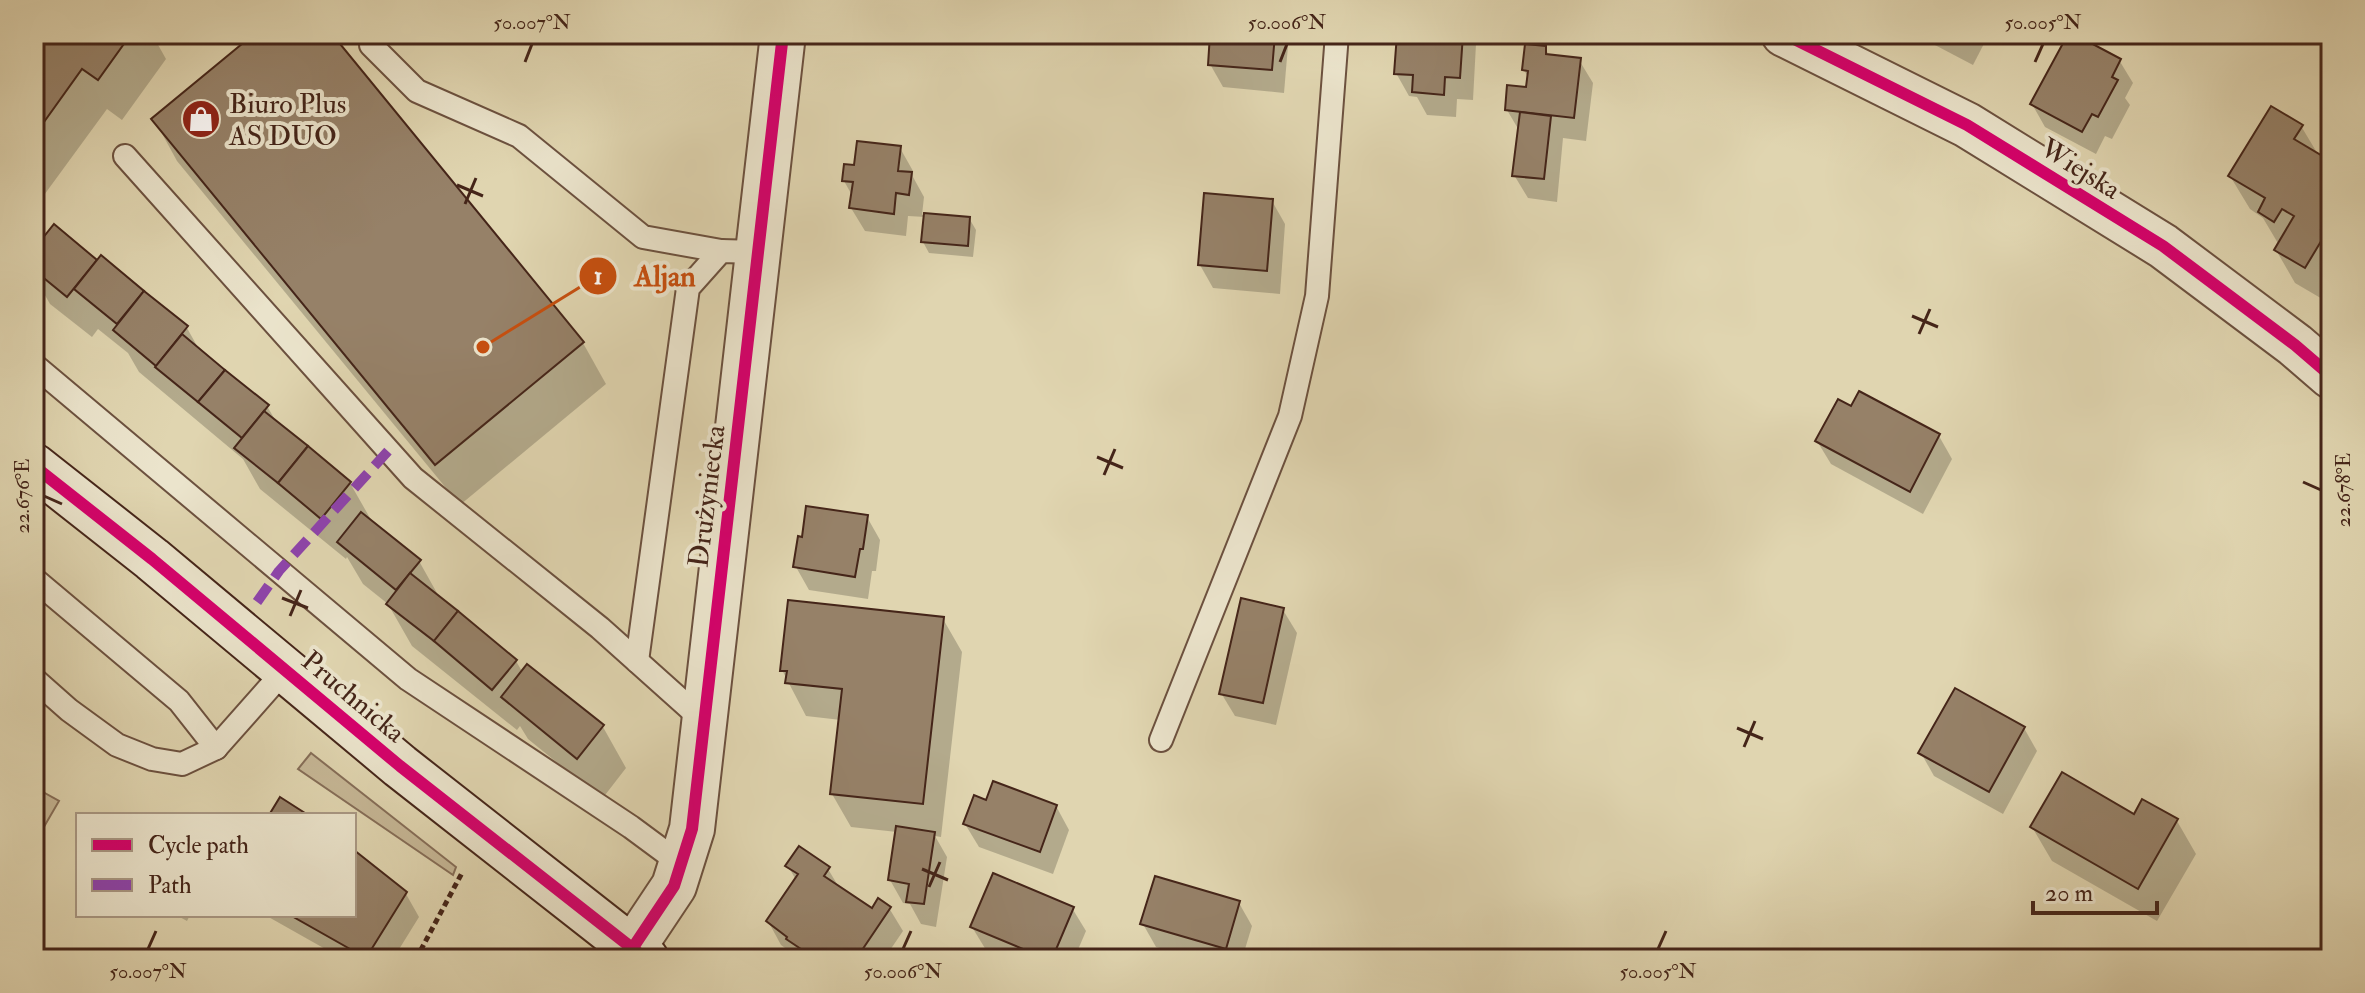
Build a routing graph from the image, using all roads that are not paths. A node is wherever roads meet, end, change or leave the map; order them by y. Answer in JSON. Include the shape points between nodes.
{"nodes":[{"id":1,"x":783,"y":34,"type":"edge"},
{"id":2,"x":1337,"y":34,"type":"edge"},
{"id":3,"x":1784,"y":34,"type":"edge"},
{"id":4,"x":371,"y":45,"type":"dead end"},
{"id":5,"x":125,"y":156,"type":"dead end"},
{"id":6,"x":739,"y":252,"type":"junction"},
{"id":7,"x":34,"y":365,"type":"edge"},
{"id":8,"x":2331,"y":376,"type":"edge"},
{"id":9,"x":34,"y":466,"type":"edge"},
{"id":10,"x":34,"y":579,"type":"edge"},
{"id":11,"x":637,"y":661,"type":"junction"},
{"id":12,"x":285,"y":670,"type":"junction"},
{"id":13,"x":34,"y":679,"type":"edge"},
{"id":14,"x":705,"y":722,"type":"junction"},
{"id":15,"x":1161,"y":740,"type":"dead end"},
{"id":16,"x":216,"y":748,"type":"junction"},
{"id":17,"x":681,"y":864,"type":"junction"},
{"id":18,"x":639,"y":954,"type":"edge"}],
"edges":[{"from":1,"to":6,"type":"street","name":"Drużyniecka"},
{"from":2,"to":15,"type":"lane","via":[[1317,296],[1290,416]]},
{"from":3,"to":8,"type":"street","name":"Wiejska","via":[[1967,125],[2150,238]]},
{"from":4,"to":6,"type":"lane","via":[[417,91],[519,136],[643,237]]},
{"from":5,"to":11,"type":"lane","via":[[413,478]]},
{"from":6,"to":11,"type":"lane","via":[[688,288]]},
{"from":6,"to":14,"type":"street","name":"Drużyniecka"},
{"from":7,"to":17,"type":"lane","via":[[408,679]]},
{"from":9,"to":12,"type":"street","name":"Pruchnicka"},
{"from":10,"to":16,"type":"lane","via":[[179,701]]},
{"from":11,"to":14,"type":"lane"},
{"from":12,"to":16,"type":"lane"},
{"from":12,"to":18,"type":"street","name":"Pruchnicka"},
{"from":13,"to":16,"type":"lane","via":[[117,745],[152,759],[182,764]]},
{"from":14,"to":17,"type":"street","name":"Drużyniecka","via":[[692,829]]},
{"from":17,"to":18,"type":"street","name":"Drużyniecka"}]}
